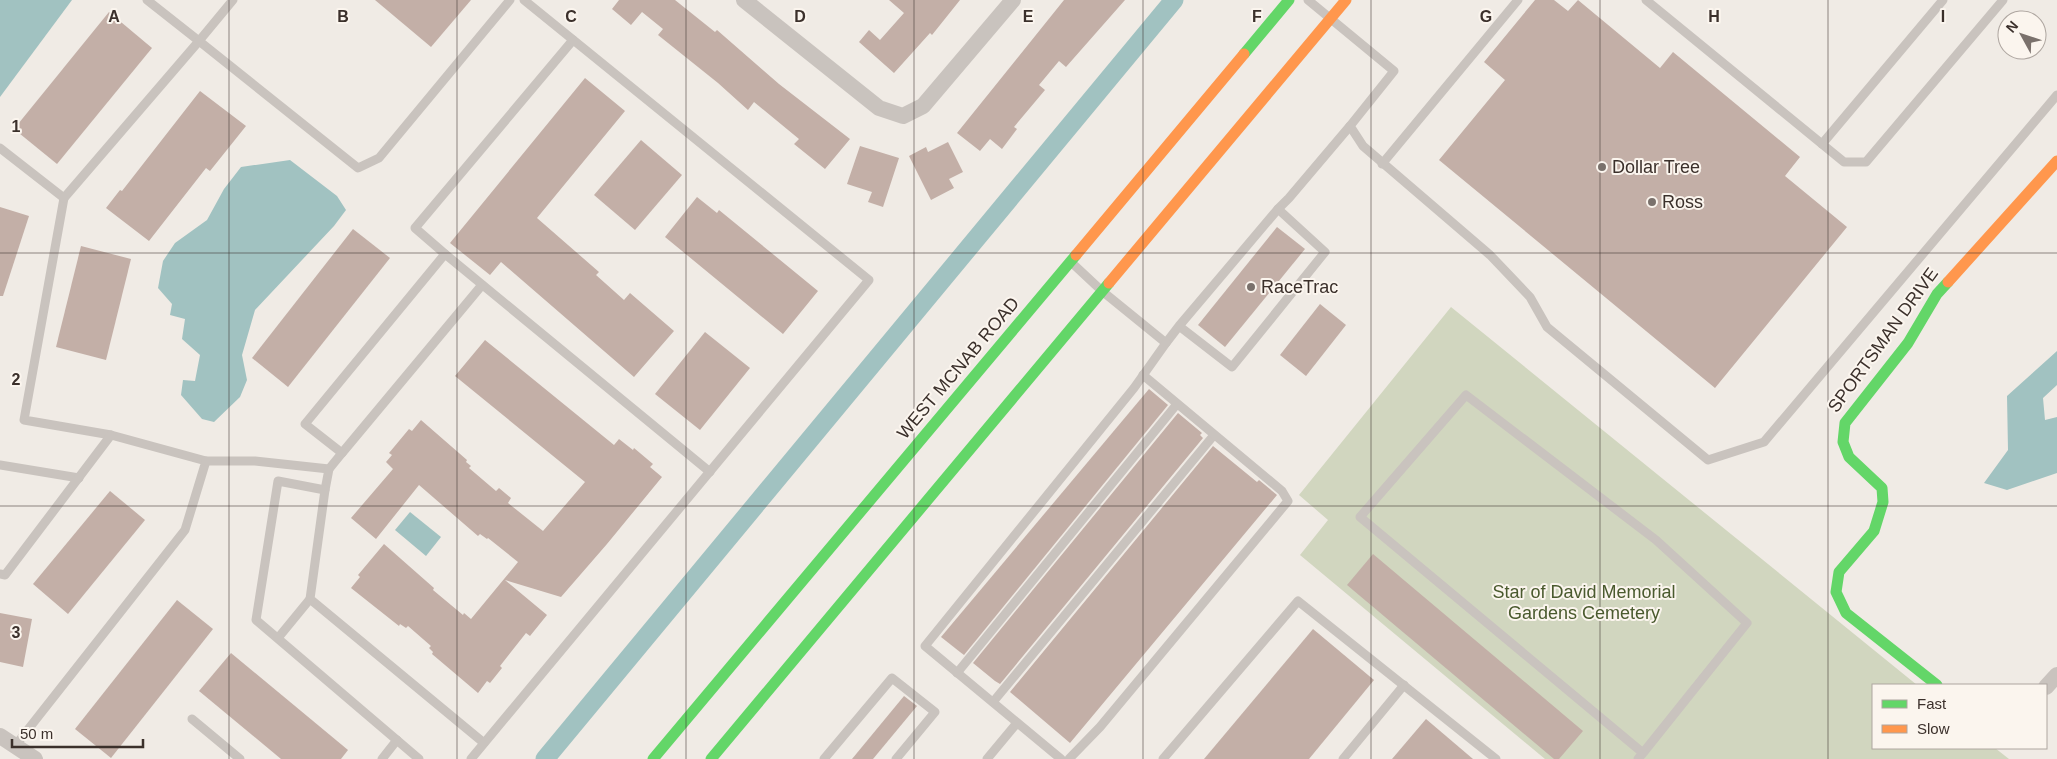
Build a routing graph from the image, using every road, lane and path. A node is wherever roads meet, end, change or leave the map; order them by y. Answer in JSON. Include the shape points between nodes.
{"nodes":[{"id":1,"x":147,"y":0,"type":"edge"},
{"id":2,"x":233,"y":0,"type":"edge"},
{"id":3,"x":510,"y":0,"type":"edge"},
{"id":4,"x":524,"y":0,"type":"edge"},
{"id":5,"x":1013,"y":0,"type":"edge"},
{"id":6,"x":1289,"y":0,"type":"edge"},
{"id":7,"x":1308,"y":0,"type":"edge"},
{"id":8,"x":1346,"y":0,"type":"edge"},
{"id":9,"x":1518,"y":0,"type":"edge"},
{"id":10,"x":1646,"y":0,"type":"edge"},
{"id":11,"x":1943,"y":0,"type":"edge"},
{"id":12,"x":2003,"y":0,"type":"edge"},
{"id":13,"x":749,"y":1,"type":"edge"},
{"id":14,"x":1330,"y":18,"type":"junction"},
{"id":15,"x":573,"y":40,"type":"junction"},
{"id":16,"x":199,"y":41,"type":"junction"},
{"id":17,"x":2057,"y":95,"type":"edge"},
{"id":18,"x":1350,"y":126,"type":"junction"},
{"id":19,"x":1822,"y":144,"type":"junction"},
{"id":20,"x":0,"y":148,"type":"edge"},
{"id":21,"x":2057,"y":161,"type":"edge"},
{"id":22,"x":1382,"y":164,"type":"junction"},
{"id":23,"x":64,"y":198,"type":"junction"},
{"id":24,"x":1278,"y":209,"type":"junction"},
{"id":25,"x":445,"y":254,"type":"junction"},
{"id":26,"x":1070,"y":261,"type":"junction"},
{"id":27,"x":482,"y":285,"type":"junction"},
{"id":28,"x":1102,"y":291,"type":"junction"},
{"id":29,"x":1179,"y":326,"type":"junction"},
{"id":30,"x":1166,"y":343,"type":"junction"},
{"id":31,"x":1144,"y":375,"type":"junction"},
{"id":32,"x":1177,"y":404,"type":"junction"},
{"id":33,"x":111,"y":435,"type":"junction"},
{"id":34,"x":1214,"y":435,"type":"junction"},
{"id":35,"x":342,"y":454,"type":"junction"},
{"id":36,"x":206,"y":461,"type":"junction"},
{"id":37,"x":0,"y":466,"type":"edge"},
{"id":38,"x":328,"y":469,"type":"junction"},
{"id":39,"x":710,"y":472,"type":"junction"},
{"id":40,"x":79,"y":478,"type":"junction"},
{"id":41,"x":325,"y":490,"type":"junction"},
{"id":42,"x":0,"y":574,"type":"edge"},
{"id":43,"x":310,"y":599,"type":"junction"},
{"id":44,"x":278,"y":638,"type":"junction"},
{"id":45,"x":957,"y":673,"type":"junction"},
{"id":46,"x":2057,"y":675,"type":"edge"},
{"id":47,"x":1936,"y":684,"type":"edge"},
{"id":48,"x":1404,"y":685,"type":"junction"},
{"id":49,"x":2047,"y":687,"type":"edge"},
{"id":50,"x":993,"y":702,"type":"junction"},
{"id":51,"x":192,"y":718,"type":"dead end"},
{"id":52,"x":1017,"y":723,"type":"junction"},
{"id":53,"x":0,"y":736,"type":"edge"},
{"id":54,"x":397,"y":740,"type":"junction"},
{"id":55,"x":484,"y":743,"type":"junction"},
{"id":56,"x":15,"y":746,"type":"junction"},
{"id":57,"x":1640,"y":756,"type":"edge"},
{"id":58,"x":658,"y":757,"type":"edge"},
{"id":59,"x":35,"y":759,"type":"edge"},
{"id":60,"x":240,"y":759,"type":"edge"},
{"id":61,"x":382,"y":759,"type":"edge"},
{"id":62,"x":419,"y":759,"type":"edge"},
{"id":63,"x":471,"y":759,"type":"edge"},
{"id":64,"x":710,"y":759,"type":"edge"},
{"id":65,"x":824,"y":759,"type":"edge"},
{"id":66,"x":896,"y":759,"type":"edge"},
{"id":67,"x":987,"y":759,"type":"edge"},
{"id":68,"x":1061,"y":759,"type":"edge"},
{"id":69,"x":1069,"y":759,"type":"edge"},
{"id":70,"x":1163,"y":759,"type":"edge"},
{"id":71,"x":1343,"y":759,"type":"edge"},
{"id":72,"x":1496,"y":759,"type":"edge"}],
"edges":[{"from":1,"to":16,"type":"lane"},
{"from":2,"to":16,"type":"lane"},
{"from":3,"to":16,"type":"lane","via":[[379,158],[358,168]]},
{"from":4,"to":15,"type":"lane"},
{"from":5,"to":13,"type":"street","via":[[923,106],[903,116],[879,108]]},
{"from":6,"to":26,"type":"main road","name":"WEST MCNAB ROAD"},
{"from":7,"to":14,"type":"lane"},
{"from":8,"to":14,"type":"main road"},
{"from":9,"to":22,"type":"lane"},
{"from":10,"to":19,"type":"lane"},
{"from":11,"to":19,"type":"lane"},
{"from":12,"to":19,"type":"lane","via":[[1866,162],[1844,162]]},
{"from":14,"to":18,"type":"lane","via":[[1394,71]]},
{"from":14,"to":28,"type":"main road"},
{"from":15,"to":25,"type":"lane","via":[[415,228]]},
{"from":15,"to":39,"type":"lane","via":[[869,280]]},
{"from":16,"to":23,"type":"lane"},
{"from":17,"to":22,"type":"lane","via":[[1764,442],[1708,460],[1547,327],[1530,296],[1490,255]]},
{"from":18,"to":22,"type":"lane","via":[[1362,146]]},
{"from":18,"to":24,"type":"lane"},
{"from":20,"to":23,"type":"lane"},
{"from":21,"to":47,"type":"main road","name":"SPORTSMAN DRIVE","via":[[1937,294],[1908,343],[1845,423],[1843,442],[1849,456],[1882,488],[1883,502],[1874,531],[1839,572],[1836,592],[1846,613]]},
{"from":23,"to":33,"type":"lane","via":[[24,420]]},
{"from":24,"to":29,"type":"lane"},
{"from":24,"to":29,"type":"lane","via":[[1324,252],[1232,367]]},
{"from":25,"to":27,"type":"lane"},
{"from":25,"to":35,"type":"lane","via":[[305,424]]},
{"from":26,"to":28,"type":"lane"},
{"from":26,"to":58,"type":"main road","name":"WEST MCNAB ROAD"},
{"from":27,"to":35,"type":"lane"},
{"from":27,"to":39,"type":"lane"},
{"from":28,"to":30,"type":"lane"},
{"from":28,"to":64,"type":"main road"},
{"from":29,"to":30,"type":"lane"},
{"from":30,"to":31,"type":"lane"},
{"from":31,"to":32,"type":"lane"},
{"from":31,"to":45,"type":"lane","via":[[925,646]]},
{"from":32,"to":34,"type":"lane"},
{"from":32,"to":45,"type":"lane"},
{"from":33,"to":36,"type":"lane"},
{"from":33,"to":40,"type":"lane"},
{"from":34,"to":50,"type":"lane"},
{"from":34,"to":69,"type":"lane","via":[[1282,491],[1288,501],[1100,728]]},
{"from":35,"to":38,"type":"lane"},
{"from":36,"to":38,"type":"lane","via":[[255,461]]},
{"from":36,"to":56,"type":"lane","via":[[186,530]]},
{"from":37,"to":40,"type":"lane"},
{"from":38,"to":41,"type":"lane"},
{"from":39,"to":55,"type":"lane"},
{"from":40,"to":42,"type":"lane","via":[[5,575]]},
{"from":41,"to":43,"type":"lane"},
{"from":41,"to":44,"type":"lane","via":[[278,481],[256,620]]},
{"from":43,"to":44,"type":"lane"},
{"from":43,"to":55,"type":"lane"},
{"from":44,"to":54,"type":"lane"},
{"from":45,"to":50,"type":"lane"},
{"from":46,"to":49,"type":"street"},
{"from":48,"to":70,"type":"lane","via":[[1298,600]]},
{"from":48,"to":71,"type":"lane"},
{"from":48,"to":72,"type":"lane"},
{"from":50,"to":52,"type":"lane"},
{"from":51,"to":60,"type":"lane"},
{"from":52,"to":67,"type":"lane"},
{"from":52,"to":68,"type":"lane"},
{"from":53,"to":56,"type":"street"},
{"from":54,"to":61,"type":"lane"},
{"from":54,"to":62,"type":"lane"},
{"from":55,"to":63,"type":"lane"},
{"from":56,"to":59,"type":"street"},
{"from":57,"to":57,"type":"lane","via":[[1747,623],[1656,540],[1466,395],[1360,517]]},
{"from":65,"to":66,"type":"lane","via":[[892,678],[935,712]]}]}
